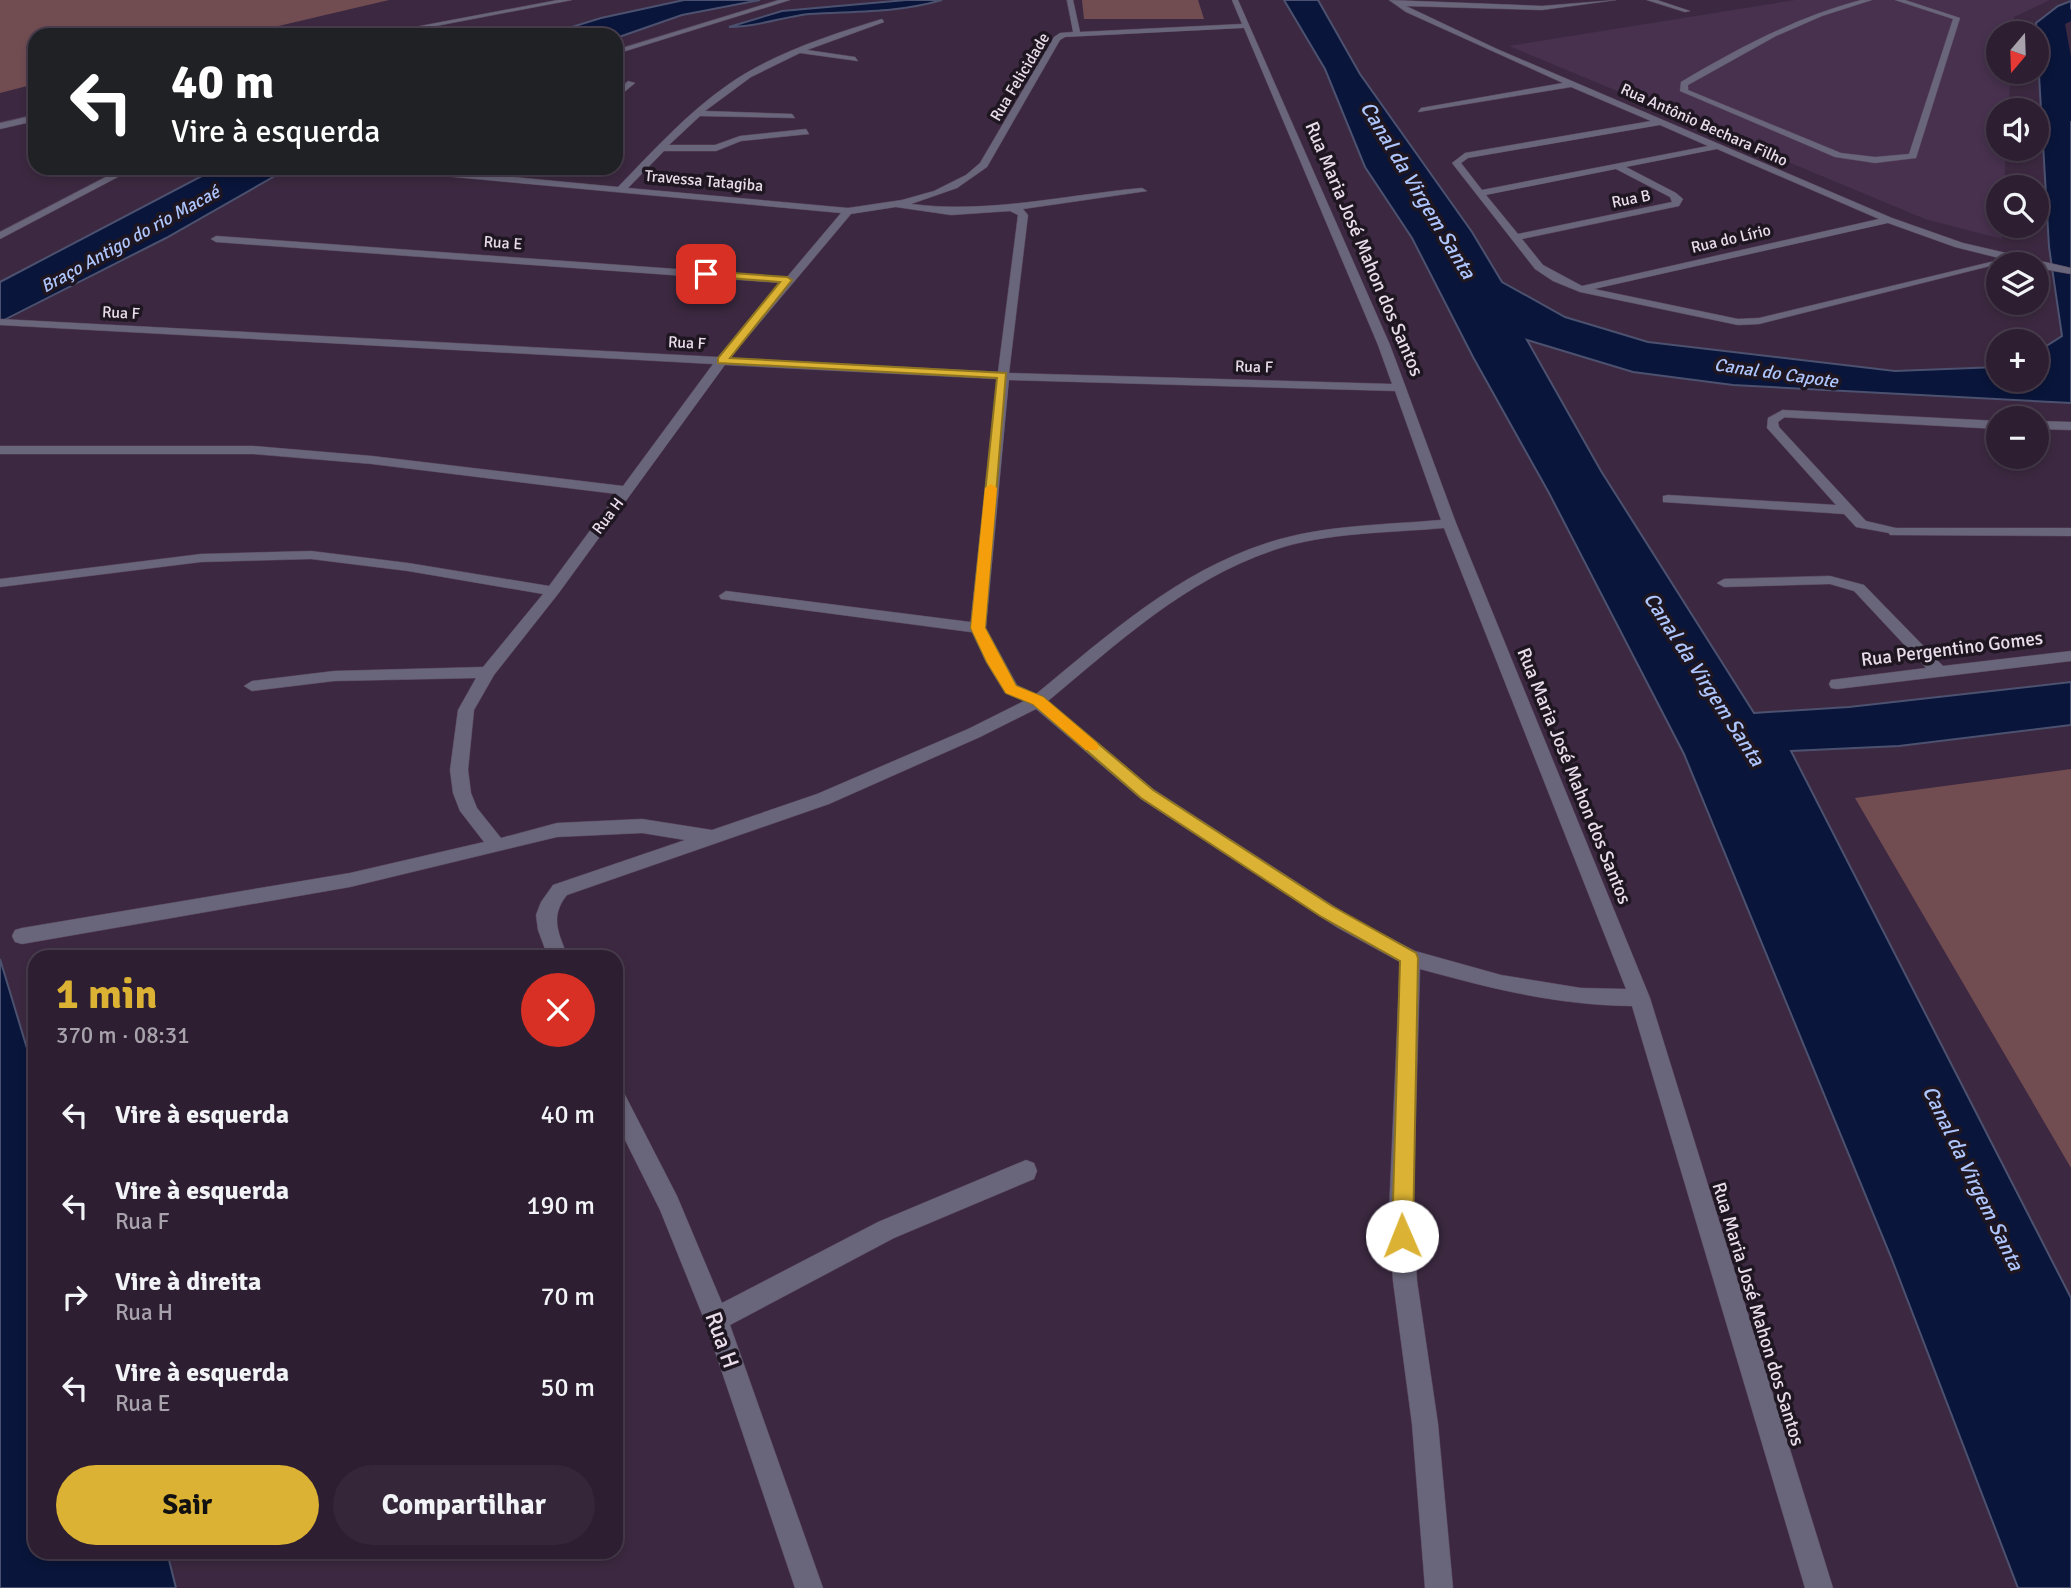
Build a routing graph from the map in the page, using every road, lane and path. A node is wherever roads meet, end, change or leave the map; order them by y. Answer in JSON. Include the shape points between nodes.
{"nodes":[{"id":1,"x":569,"y":0,"type":"edge"},
{"id":2,"x":787,"y":0,"type":"edge"},
{"id":3,"x":1070,"y":0,"type":"edge"},
{"id":4,"x":1234,"y":0,"type":"edge"},
{"id":5,"x":1613,"y":0,"type":"edge"},
{"id":6,"x":1650,"y":0,"type":"edge"},
{"id":7,"x":1869,"y":0,"type":"edge"},
{"id":8,"x":1898,"y":0,"type":"edge"},
{"id":9,"x":1394,"y":2,"type":"edge"},
{"id":10,"x":1687,"y":11,"type":"dead end"},
{"id":11,"x":882,"y":21,"type":"dead end"},
{"id":12,"x":443,"y":23,"type":"junction"},
{"id":13,"x":1245,"y":26,"type":"junction"},
{"id":14,"x":416,"y":28,"type":"edge"},
{"id":15,"x":454,"y":28,"type":"edge"},
{"id":16,"x":1076,"y":32,"type":"junction"},
{"id":17,"x":623,"y":50,"type":"edge"},
{"id":18,"x":799,"y":52,"type":"junction"},
{"id":19,"x":855,"y":59,"type":"dead end"},
{"id":20,"x":631,"y":83,"type":"dead end"},
{"id":21,"x":1574,"y":84,"type":"junction"},
{"id":22,"x":623,"y":90,"type":"edge"},
{"id":23,"x":1422,"y":110,"type":"dead end"},
{"id":24,"x":698,"y":113,"type":"junction"},
{"id":25,"x":792,"y":116,"type":"dead end"},
{"id":26,"x":28,"y":120,"type":"edge"},
{"id":27,"x":1662,"y":122,"type":"junction"},
{"id":28,"x":0,"y":127,"type":"edge"},
{"id":29,"x":806,"y":132,"type":"dead end"},
{"id":30,"x":1716,"y":147,"type":"junction"},
{"id":31,"x":663,"y":148,"type":"junction"},
{"id":32,"x":1615,"y":165,"type":"junction"},
{"id":33,"x":117,"y":175,"type":"edge"},
{"id":34,"x":480,"y":175,"type":"edge"},
{"id":35,"x":621,"y":189,"type":"junction"},
{"id":36,"x":1142,"y":191,"type":"dead end"},
{"id":37,"x":1481,"y":193,"type":"junction"},
{"id":38,"x":898,"y":205,"type":"junction"},
{"id":39,"x":1011,"y":208,"type":"junction"},
{"id":40,"x":848,"y":211,"type":"junction"},
{"id":41,"x":1889,"y":220,"type":"junction"},
{"id":42,"x":0,"y":236,"type":"edge"},
{"id":43,"x":1517,"y":237,"type":"junction"},
{"id":44,"x":216,"y":239,"type":"dead end"},
{"id":45,"x":1986,"y":253,"type":"edge"},
{"id":46,"x":1986,"y":266,"type":"edge"},
{"id":47,"x":2049,"y":267,"type":"edge"},
{"id":48,"x":2071,"y":271,"type":"edge"},
{"id":49,"x":787,"y":280,"type":"junction"},
{"id":50,"x":1580,"y":289,"type":"junction"},
{"id":51,"x":0,"y":322,"type":"edge"},
{"id":52,"x":722,"y":360,"type":"junction"},
{"id":53,"x":1003,"y":376,"type":"junction"},
{"id":54,"x":1400,"y":388,"type":"junction"},
{"id":55,"x":1986,"y":424,"type":"edge"},
{"id":56,"x":2049,"y":425,"type":"edge"},
{"id":57,"x":2071,"y":426,"type":"edge"},
{"id":58,"x":0,"y":450,"type":"edge"},
{"id":59,"x":628,"y":491,"type":"junction"},
{"id":60,"x":1668,"y":499,"type":"dead end"},
{"id":61,"x":1848,"y":510,"type":"junction"},
{"id":62,"x":1449,"y":523,"type":"junction"},
{"id":63,"x":2071,"y":532,"type":"edge"},
{"id":64,"x":0,"y":583,"type":"edge"},
{"id":65,"x":1724,"y":583,"type":"dead end"},
{"id":66,"x":553,"y":591,"type":"junction"},
{"id":67,"x":726,"y":596,"type":"dead end"},
{"id":68,"x":978,"y":628,"type":"junction"},
{"id":69,"x":2071,"y":656,"type":"edge"},
{"id":70,"x":1940,"y":672,"type":"junction"},
{"id":71,"x":486,"y":673,"type":"junction"},
{"id":72,"x":1838,"y":684,"type":"dead end"},
{"id":73,"x":252,"y":686,"type":"dead end"},
{"id":74,"x":1038,"y":701,"type":"junction"},
{"id":75,"x":715,"y":838,"type":"junction"},
{"id":76,"x":497,"y":846,"type":"junction"},
{"id":77,"x":22,"y":936,"type":"dead end"},
{"id":78,"x":555,"y":950,"type":"edge"},
{"id":79,"x":1409,"y":958,"type":"junction"},
{"id":80,"x":1640,"y":998,"type":"junction"},
{"id":81,"x":623,"y":1114,"type":"edge"},
{"id":82,"x":1026,"y":1171,"type":"dead end"},
{"id":83,"x":716,"y":1319,"type":"junction"},
{"id":84,"x":809,"y":1588,"type":"edge"},
{"id":85,"x":1438,"y":1588,"type":"edge"},
{"id":86,"x":1819,"y":1588,"type":"edge"}],
"edges":[{"from":1,"to":12,"type":"street"},
{"from":2,"to":17,"type":"street"},
{"from":3,"to":16,"type":"street"},
{"from":4,"to":13,"type":"street","name":"Rua Maria José Mahon dos Santos"},
{"from":5,"to":9,"type":"street","via":[[1542,8]]},
{"from":6,"to":10,"type":"street"},
{"from":7,"to":8,"type":"street","via":[[1817,15],[1730,56],[1684,84],[1684,91],[1838,155],[1888,161],[1913,156],[1957,18]]},
{"from":9,"to":21,"type":"street","name":"Rua Antônio Bechara Filho"},
{"from":11,"to":18,"type":"street"},
{"from":12,"to":14,"type":"street"},
{"from":12,"to":15,"type":"street"},
{"from":13,"to":16,"type":"street","name":"Rua Felicidade"},
{"from":13,"to":54,"type":"street","name":"Rua Maria José Mahon dos Santos"},
{"from":16,"to":38,"type":"street","name":"Rua Felicidade","via":[[1057,39],[984,165],[951,188]]},
{"from":18,"to":19,"type":"street"},
{"from":18,"to":24,"type":"street","via":[[746,76]]},
{"from":20,"to":22,"type":"street"},
{"from":21,"to":23,"type":"street"},
{"from":21,"to":27,"type":"street","name":"Rua Antônio Bechara Filho"},
{"from":24,"to":25,"type":"street"},
{"from":24,"to":31,"type":"street"},
{"from":26,"to":28,"type":"street"},
{"from":27,"to":30,"type":"street","name":"Rua Antônio Bechara Filho"},
{"from":27,"to":37,"type":"street","via":[[1458,159],[1456,163]]},
{"from":29,"to":31,"type":"street","via":[[740,139],[716,148]]},
{"from":30,"to":32,"type":"street"},
{"from":30,"to":41,"type":"street","name":"Rua Antônio Bechara Filho"},
{"from":31,"to":35,"type":"street"},
{"from":32,"to":37,"type":"street"},
{"from":32,"to":43,"type":"street","name":"Rua B","via":[[1673,195],[1676,204]]},
{"from":33,"to":42,"type":"street"},
{"from":34,"to":35,"type":"street","name":"Travessa Tatagiba"},
{"from":35,"to":40,"type":"street","name":"Travessa Tatagiba"},
{"from":36,"to":39,"type":"street"},
{"from":37,"to":43,"type":"street"},
{"from":38,"to":39,"type":"street","via":[[951,212]]},
{"from":38,"to":40,"type":"street","name":"Rua Felicidade"},
{"from":39,"to":53,"type":"street","via":[[1023,215]]},
{"from":40,"to":49,"type":"street","name":"Rua H"},
{"from":41,"to":45,"type":"street","name":"Rua Antônio Bechara Filho"},
{"from":41,"to":50,"type":"street","name":"Rua do Lírio"},
{"from":43,"to":50,"type":"street","via":[[1539,267]]},
{"from":44,"to":49,"type":"street","name":"Rua E"},
{"from":46,"to":50,"type":"street","via":[[1759,321],[1712,318]]},
{"from":47,"to":48,"type":"street","name":"Rua Antônio Bechara Filho"},
{"from":49,"to":52,"type":"street","name":"Rua H"},
{"from":51,"to":52,"type":"street","name":"Rua F"},
{"from":52,"to":53,"type":"street","name":"Rua F"},
{"from":52,"to":59,"type":"street","name":"Rua H"},
{"from":53,"to":54,"type":"street","name":"Rua F"},
{"from":53,"to":68,"type":"street"},
{"from":54,"to":62,"type":"street","name":"Rua Maria José Mahon dos Santos"},
{"from":55,"to":61,"type":"street","via":[[1783,414],[1772,421],[1773,428]]},
{"from":56,"to":57,"type":"street"},
{"from":58,"to":59,"type":"street","via":[[253,450]]},
{"from":59,"to":66,"type":"street","name":"Rua H"},
{"from":60,"to":61,"type":"street"},
{"from":61,"to":63,"type":"street","via":[[1861,524],[1895,532]]},
{"from":62,"to":74,"type":"street","via":[[1326,534],[1271,546],[1202,575],[1152,607]]},
{"from":62,"to":80,"type":"street","name":"Rua Maria José Mahon dos Santos"},
{"from":64,"to":66,"type":"street","via":[[201,558],[311,555]]},
{"from":65,"to":70,"type":"street","via":[[1846,582],[1859,588]]},
{"from":66,"to":71,"type":"street","name":"Rua H"},
{"from":67,"to":68,"type":"street"},
{"from":68,"to":74,"type":"street","via":[[1011,689]]},
{"from":69,"to":70,"type":"street","name":"Rua Pergentino Gomes"},
{"from":70,"to":72,"type":"street","name":"Rua Pergentino Gomes"},
{"from":71,"to":73,"type":"street","via":[[334,676]]},
{"from":71,"to":76,"type":"street","name":"Rua H","via":[[466,710],[458,770],[470,811]]},
{"from":74,"to":75,"type":"street","via":[[845,790]]},
{"from":74,"to":79,"type":"street","via":[[1147,794],[1334,916]]},
{"from":75,"to":76,"type":"street","via":[[642,826],[610,826],[557,830]]},
{"from":75,"to":78,"type":"street","via":[[560,890],[548,903],[545,915]]},
{"from":76,"to":77,"type":"street","via":[[350,880]]},
{"from":79,"to":80,"type":"street","via":[[1501,983],[1581,997]]},
{"from":79,"to":85,"type":"street","via":[[1401,1213],[1405,1281],[1426,1424]]},
{"from":80,"to":86,"type":"street","name":"Rua Maria José Mahon dos Santos"},
{"from":81,"to":83,"type":"street","name":"Rua H","via":[[669,1204]]},
{"from":82,"to":83,"type":"street","via":[[886,1230]]},
{"from":83,"to":84,"type":"street","name":"Rua H"}]}
